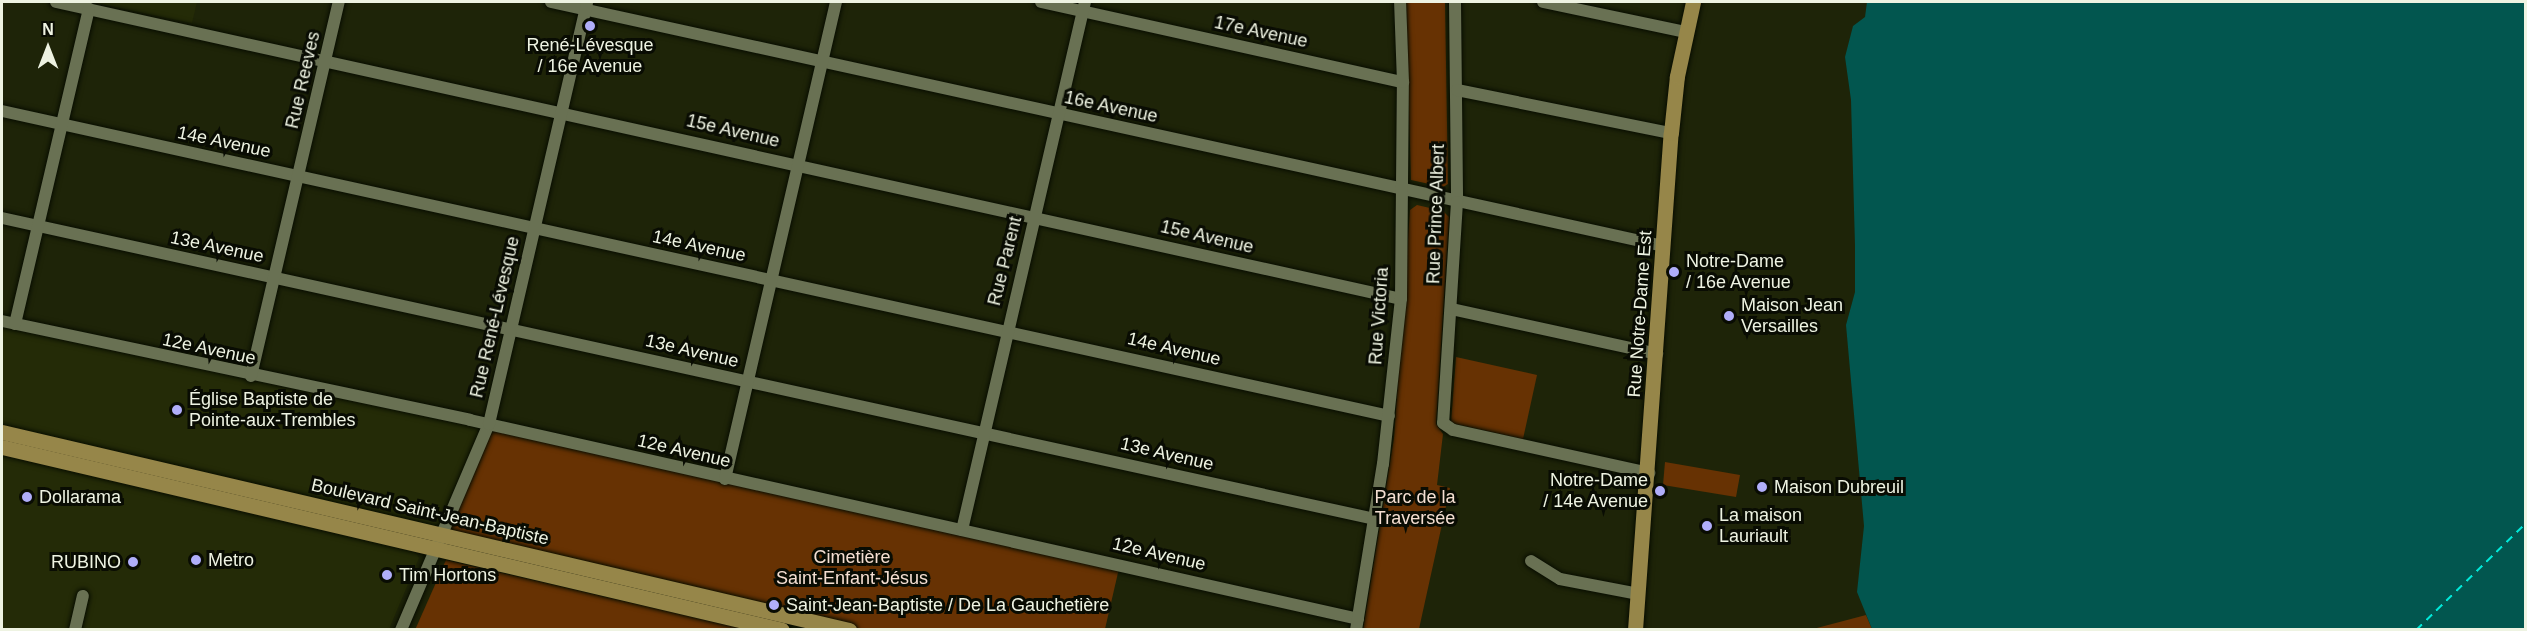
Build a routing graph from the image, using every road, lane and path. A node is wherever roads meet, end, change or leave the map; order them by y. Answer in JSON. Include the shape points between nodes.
{"nodes":[{"id":1,"x":56,"y":2,"type":"edge"},
{"id":2,"x":339,"y":2,"type":"edge"},
{"id":3,"x":551,"y":2,"type":"edge"},
{"id":4,"x":836,"y":2,"type":"edge"},
{"id":5,"x":1041,"y":2,"type":"edge"},
{"id":6,"x":1400,"y":2,"type":"edge"},
{"id":7,"x":1455,"y":2,"type":"edge"},
{"id":8,"x":1544,"y":2,"type":"edge"},
{"id":9,"x":1693,"y":2,"type":"edge"},
{"id":10,"x":586,"y":5,"type":"edge"},
{"id":11,"x":1084,"y":6,"type":"edge"},
{"id":12,"x":89,"y":9,"type":"junction"},
{"id":13,"x":1685,"y":32,"type":"junction"},
{"id":14,"x":326,"y":60,"type":"junction"},
{"id":15,"x":821,"y":61,"type":"junction"},
{"id":16,"x":1403,"y":81,"type":"junction"},
{"id":17,"x":1457,"y":90,"type":"junction"},
{"id":18,"x":2,"y":111,"type":"edge"},
{"id":19,"x":560,"y":111,"type":"junction"},
{"id":20,"x":1058,"y":114,"type":"junction"},
{"id":21,"x":62,"y":125,"type":"junction"},
{"id":22,"x":1671,"y":133,"type":"junction"},
{"id":23,"x":798,"y":164,"type":"junction"},
{"id":24,"x":299,"y":177,"type":"junction"},
{"id":25,"x":1402,"y":189,"type":"junction"},
{"id":26,"x":1457,"y":202,"type":"junction"},
{"id":27,"x":1034,"y":217,"type":"junction"},
{"id":28,"x":2,"y":218,"type":"edge"},
{"id":29,"x":37,"y":226,"type":"junction"},
{"id":30,"x":534,"y":229,"type":"junction"},
{"id":31,"x":1664,"y":246,"type":"junction"},
{"id":32,"x":274,"y":278,"type":"junction"},
{"id":33,"x":771,"y":280,"type":"junction"},
{"id":34,"x":1401,"y":299,"type":"junction"},
{"id":35,"x":1451,"y":309,"type":"junction"},
{"id":36,"x":2,"y":321,"type":"edge"},
{"id":37,"x":15,"y":324,"type":"junction"},
{"id":38,"x":508,"y":328,"type":"junction"},
{"id":39,"x":1006,"y":330,"type":"junction"},
{"id":40,"x":1657,"y":354,"type":"junction"},
{"id":41,"x":251,"y":376,"type":"junction"},
{"id":42,"x":747,"y":382,"type":"junction"},
{"id":43,"x":1389,"y":416,"type":"junction"},
{"id":44,"x":489,"y":424,"type":"junction"},
{"id":45,"x":2,"y":432,"type":"edge"},
{"id":46,"x":984,"y":432,"type":"junction"},
{"id":47,"x":2,"y":447,"type":"edge"},
{"id":48,"x":1649,"y":473,"type":"junction"},
{"id":49,"x":724,"y":479,"type":"junction"},
{"id":50,"x":268,"y":502,"type":"junction"},
{"id":51,"x":1375,"y":519,"type":"junction"},
{"id":52,"x":962,"y":530,"type":"junction"},
{"id":53,"x":440,"y":541,"type":"junction"},
{"id":54,"x":1531,"y":561,"type":"dead end"},
{"id":55,"x":1639,"y":594,"type":"junction"},
{"id":56,"x":83,"y":596,"type":"dead end"},
{"id":57,"x":766,"y":622,"type":"edge"},
{"id":58,"x":1357,"y":624,"type":"edge"},
{"id":59,"x":75,"y":630,"type":"edge"},
{"id":60,"x":402,"y":630,"type":"edge"},
{"id":61,"x":782,"y":630,"type":"edge"},
{"id":62,"x":849,"y":630,"type":"edge"},
{"id":63,"x":1635,"y":630,"type":"edge"}],
"edges":[{"from":1,"to":12,"type":"street","name":"15e Avenue"},
{"from":2,"to":14,"type":"street","name":"Rue Reeves"},
{"from":3,"to":10,"type":"street","name":"16e Avenue"},
{"from":4,"to":15,"type":"street"},
{"from":5,"to":11,"type":"street","name":"17e Avenue"},
{"from":6,"to":16,"type":"street","name":"Rue Victoria"},
{"from":7,"to":17,"type":"street","name":"Rue Prince Albert"},
{"from":8,"to":13,"type":"street"},
{"from":9,"to":13,"type":"main road","name":"Rue Notre-Dame Est"},
{"from":10,"to":15,"type":"street","name":"16e Avenue"},
{"from":10,"to":19,"type":"street","name":"Rue René-Lévesque"},
{"from":11,"to":16,"type":"street","name":"17e Avenue"},
{"from":11,"to":20,"type":"street","name":"Rue Parent"},
{"from":12,"to":14,"type":"street","name":"15e Avenue"},
{"from":12,"to":21,"type":"street"},
{"from":13,"to":22,"type":"main road","name":"Rue Notre-Dame Est"},
{"from":14,"to":19,"type":"street","name":"15e Avenue"},
{"from":14,"to":24,"type":"street","name":"Rue Reeves"},
{"from":15,"to":20,"type":"street","name":"16e Avenue"},
{"from":15,"to":23,"type":"street"},
{"from":16,"to":25,"type":"street","name":"Rue Victoria"},
{"from":17,"to":22,"type":"street"},
{"from":17,"to":26,"type":"street","name":"Rue Prince Albert"},
{"from":18,"to":21,"type":"street","name":"14e Avenue"},
{"from":19,"to":23,"type":"street","name":"15e Avenue"},
{"from":19,"to":30,"type":"street","name":"Rue René-Lévesque"},
{"from":20,"to":25,"type":"street","name":"16e Avenue"},
{"from":20,"to":27,"type":"street","name":"Rue Parent"},
{"from":21,"to":24,"type":"street","name":"14e Avenue"},
{"from":21,"to":29,"type":"street"},
{"from":22,"to":31,"type":"main road","name":"Rue Notre-Dame Est"},
{"from":23,"to":27,"type":"street","name":"15e Avenue"},
{"from":23,"to":33,"type":"street"},
{"from":24,"to":30,"type":"street","name":"14e Avenue"},
{"from":24,"to":32,"type":"street","name":"Rue Reeves"},
{"from":25,"to":26,"type":"street","name":"16e Avenue"},
{"from":25,"to":34,"type":"street","name":"Rue Victoria"},
{"from":26,"to":31,"type":"street","name":"16e Avenue"},
{"from":26,"to":35,"type":"street","name":"Rue Prince Albert"},
{"from":27,"to":34,"type":"street","name":"15e Avenue"},
{"from":27,"to":39,"type":"street","name":"Rue Parent"},
{"from":28,"to":29,"type":"street","name":"13e Avenue"},
{"from":29,"to":32,"type":"street","name":"13e Avenue"},
{"from":29,"to":37,"type":"street"},
{"from":30,"to":33,"type":"street","name":"14e Avenue"},
{"from":30,"to":38,"type":"street","name":"Rue René-Lévesque"},
{"from":31,"to":40,"type":"main road","name":"Rue Notre-Dame Est"},
{"from":32,"to":38,"type":"street","name":"13e Avenue"},
{"from":32,"to":41,"type":"street","name":"Rue Reeves"},
{"from":33,"to":39,"type":"street","name":"14e Avenue"},
{"from":33,"to":42,"type":"street"},
{"from":34,"to":43,"type":"street","name":"Rue Victoria"},
{"from":35,"to":40,"type":"street"},
{"from":35,"to":48,"type":"street","name":"Rue Prince Albert","via":[[1444,427]]},
{"from":36,"to":37,"type":"street","name":"12e Avenue"},
{"from":37,"to":41,"type":"street","name":"12e Avenue"},
{"from":38,"to":42,"type":"street","name":"13e Avenue"},
{"from":38,"to":44,"type":"street","name":"Rue René-Lévesque"},
{"from":39,"to":43,"type":"street","name":"14e Avenue"},
{"from":39,"to":46,"type":"street","name":"Rue Parent"},
{"from":40,"to":48,"type":"main road","name":"Rue Notre-Dame Est"},
{"from":41,"to":44,"type":"street","name":"12e Avenue"},
{"from":42,"to":46,"type":"street","name":"13e Avenue"},
{"from":42,"to":49,"type":"street"},
{"from":43,"to":51,"type":"street","name":"Rue Victoria"},
{"from":44,"to":49,"type":"street","name":"12e Avenue"},
{"from":44,"to":53,"type":"street","name":"Rue René-Lévesque"},
{"from":45,"to":50,"type":"main road","name":"Boulevard Saint-Jean-Baptiste"},
{"from":46,"to":51,"type":"street","name":"13e Avenue"},
{"from":46,"to":52,"type":"street","name":"Rue Parent"},
{"from":47,"to":50,"type":"main road","name":"Boulevard Saint-Jean-Baptiste"},
{"from":48,"to":55,"type":"main road","name":"Rue Notre-Dame Est"},
{"from":49,"to":52,"type":"street","name":"12e Avenue"},
{"from":50,"to":53,"type":"main road","name":"Boulevard Saint-Jean-Baptiste"},
{"from":51,"to":58,"type":"street","name":"Rue Victoria"},
{"from":52,"to":58,"type":"street","name":"12e Avenue"},
{"from":53,"to":57,"type":"main road","name":"Boulevard Saint-Jean-Baptiste"},
{"from":53,"to":60,"type":"street","name":"Rue René-Lévesque"},
{"from":54,"to":55,"type":"street","via":[[1560,579]]},
{"from":55,"to":63,"type":"main road","name":"Rue Notre-Dame Est"},
{"from":56,"to":59,"type":"street"},
{"from":57,"to":61,"type":"main road","name":"Boulevard Saint-Jean-Baptiste"},
{"from":57,"to":62,"type":"main road","name":"Boulevard Saint-Jean-Baptiste"}]}
